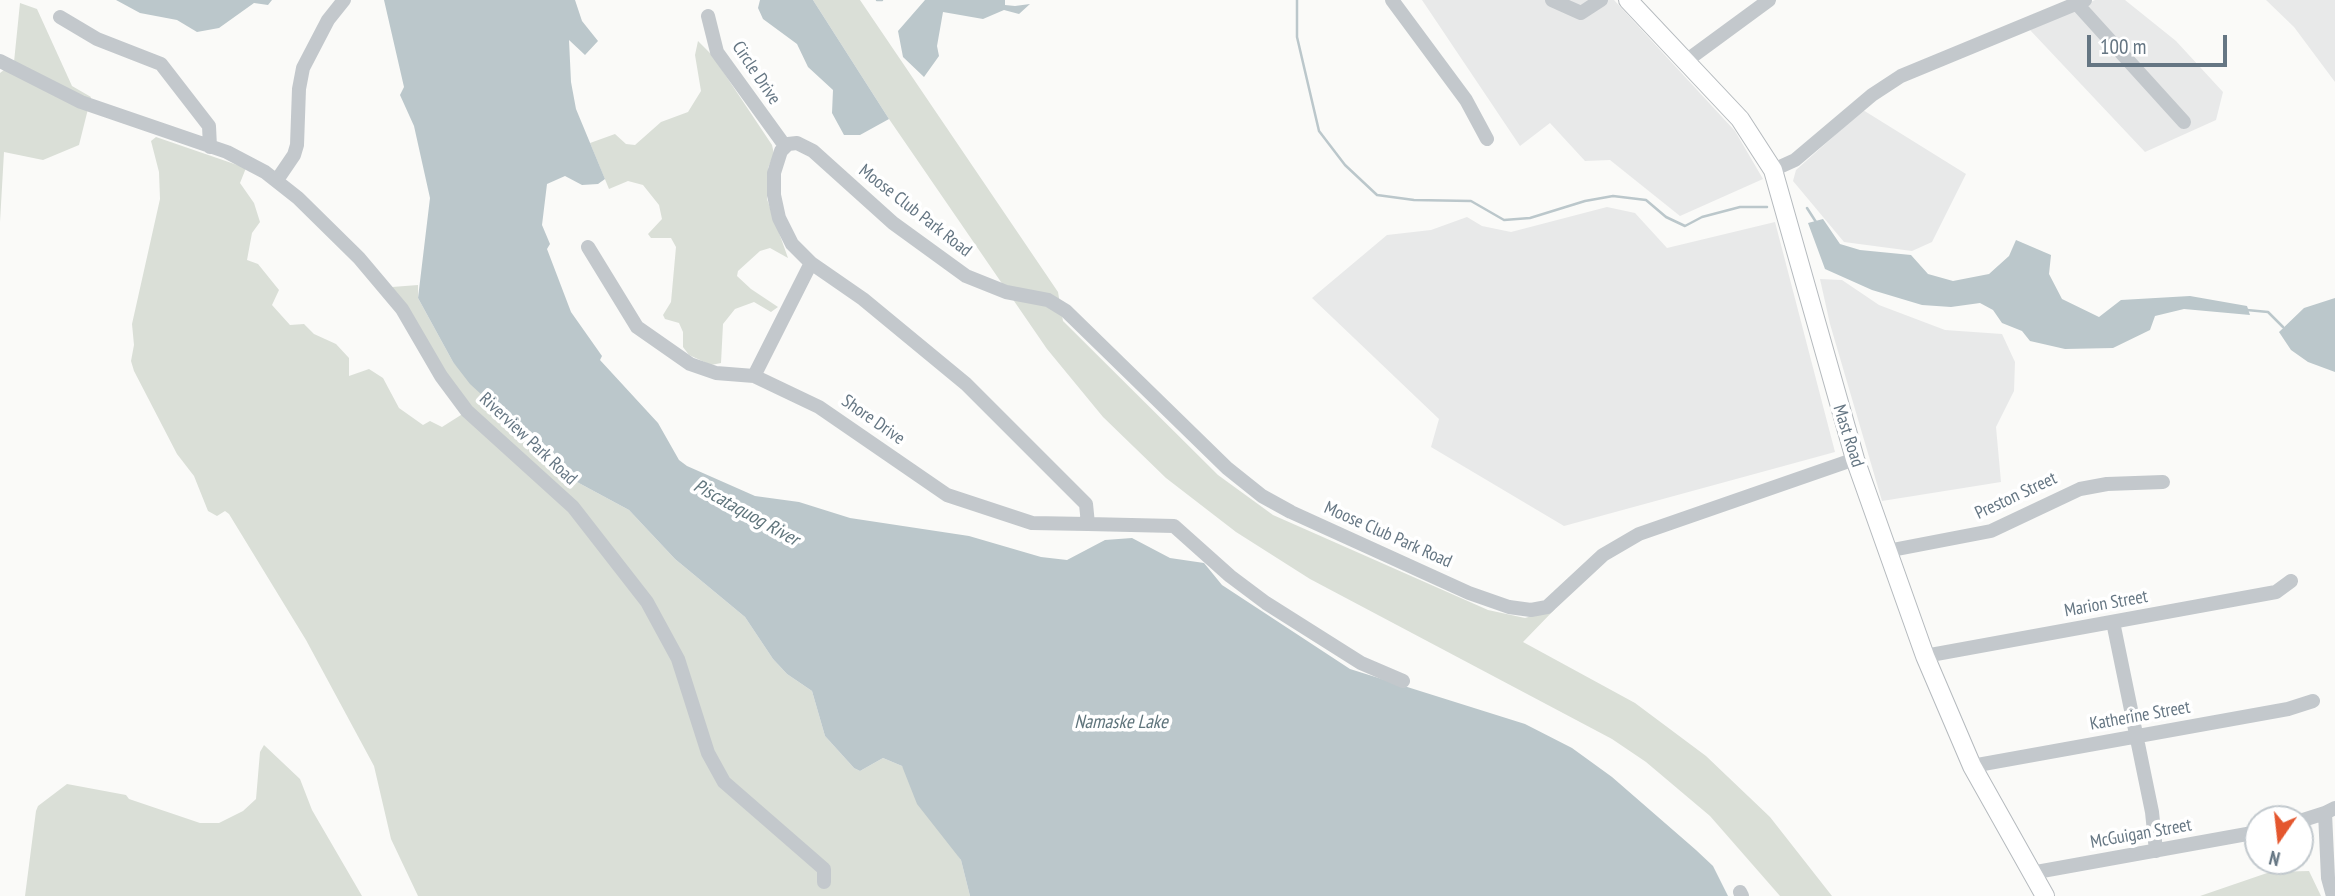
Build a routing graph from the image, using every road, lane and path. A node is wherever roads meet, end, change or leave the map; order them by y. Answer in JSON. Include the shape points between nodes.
{"nodes":[{"id":1,"x":344,"y":0,"type":"edge"},
{"id":2,"x":1392,"y":0,"type":"edge"},
{"id":3,"x":1601,"y":0,"type":"edge"},
{"id":4,"x":1628,"y":0,"type":"edge"},
{"id":5,"x":1769,"y":0,"type":"edge"},
{"id":6,"x":2081,"y":2,"type":"edge"},
{"id":7,"x":1569,"y":4,"type":"edge"},
{"id":8,"x":708,"y":16,"type":"dead end"},
{"id":9,"x":60,"y":17,"type":"dead end"},
{"id":10,"x":0,"y":61,"type":"edge"},
{"id":11,"x":1686,"y":61,"type":"junction"},
{"id":12,"x":2184,"y":122,"type":"dead end"},
{"id":13,"x":1487,"y":139,"type":"dead end"},
{"id":14,"x":785,"y":146,"type":"junction"},
{"id":15,"x":210,"y":147,"type":"junction"},
{"id":16,"x":1773,"y":170,"type":"junction"},
{"id":17,"x":277,"y":180,"type":"junction"},
{"id":18,"x":588,"y":247,"type":"dead end"},
{"id":19,"x":811,"y":263,"type":"junction"},
{"id":20,"x":754,"y":376,"type":"junction"},
{"id":21,"x":1855,"y":459,"type":"junction"},
{"id":22,"x":2162,"y":482,"type":"dead end"},
{"id":23,"x":1088,"y":524,"type":"junction"},
{"id":24,"x":1887,"y":551,"type":"junction"},
{"id":25,"x":2291,"y":581,"type":"dead end"},
{"id":26,"x":2113,"y":622,"type":"junction"},
{"id":27,"x":1924,"y":656,"type":"junction"},
{"id":28,"x":1403,"y":681,"type":"dead end"},
{"id":29,"x":2313,"y":701,"type":"dead end"},
{"id":30,"x":2135,"y":736,"type":"junction"},
{"id":31,"x":1972,"y":766,"type":"junction"},
{"id":32,"x":2330,"y":811,"type":"edge"},
{"id":33,"x":2244,"y":835,"type":"edge"},
{"id":34,"x":2156,"y":851,"type":"junction"},
{"id":35,"x":2031,"y":873,"type":"junction"},
{"id":36,"x":824,"y":882,"type":"dead end"},
{"id":37,"x":2045,"y":896,"type":"edge"},
{"id":38,"x":2333,"y":896,"type":"edge"}],
"edges":[{"from":1,"to":17,"type":"street","via":[[303,68],[297,145]]},
{"from":2,"to":13,"type":"street","via":[[1466,100]]},
{"from":3,"to":7,"type":"street"},
{"from":4,"to":11,"type":"main road","name":"Mast Road"},
{"from":5,"to":11,"type":"street"},
{"from":6,"to":12,"type":"street"},
{"from":6,"to":16,"type":"street","via":[[1901,76],[1795,160]]},
{"from":8,"to":14,"type":"street","name":"Circle Drive","via":[[717,52]]},
{"from":9,"to":15,"type":"street","via":[[97,40],[161,64],[209,126]]},
{"from":10,"to":15,"type":"street","name":"Riverview Park Road","via":[[81,102]]},
{"from":11,"to":16,"type":"main road","name":"Mast Road","via":[[1740,119]]},
{"from":14,"to":19,"type":"street","via":[[774,173],[776,207],[787,237]]},
{"from":14,"to":21,"type":"street","name":"Moose Club Park Road","via":[[797,143],[813,151],[893,223],[956,270],[996,289],[1048,300],[1066,311],[1212,454],[1262,496],[1469,593],[1509,607],[1547,607],[1603,555],[1639,534]]},
{"from":15,"to":17,"type":"street","name":"Riverview Park Road"},
{"from":16,"to":21,"type":"main road","name":"Mast Road"},
{"from":17,"to":36,"type":"street","name":"Riverview Park Road","via":[[382,283],[467,411],[594,531],[665,629],[708,753],[724,782],[824,869]]},
{"from":18,"to":20,"type":"street","via":[[630,319],[645,334],[700,368]]},
{"from":19,"to":20,"type":"street"},
{"from":19,"to":23,"type":"street","via":[[863,299],[966,384],[1086,505]]},
{"from":20,"to":23,"type":"street","name":"Shore Drive","via":[[836,417],[947,495],[1032,523]]},
{"from":21,"to":24,"type":"main road","name":"Mast Road"},
{"from":22,"to":24,"type":"street","name":"Preston Street","via":[[2080,489],[1991,531]]},
{"from":23,"to":28,"type":"street","via":[[1174,526],[1266,603],[1361,663]]},
{"from":24,"to":27,"type":"main road","name":"Mast Road"},
{"from":25,"to":26,"type":"street","name":"Marion Street","via":[[2276,592]]},
{"from":26,"to":27,"type":"street","name":"Marion Street"},
{"from":26,"to":30,"type":"street"},
{"from":27,"to":31,"type":"main road","name":"Mast Road"},
{"from":29,"to":30,"type":"street","name":"Katherine Street"},
{"from":30,"to":31,"type":"street","name":"Katherine Street"},
{"from":30,"to":34,"type":"street"},
{"from":31,"to":35,"type":"main road","name":"Mast Road"},
{"from":32,"to":38,"type":"street","via":[[2328,878]]},
{"from":33,"to":34,"type":"street","name":"McGuigan Street"},
{"from":34,"to":35,"type":"street","name":"McGuigan Street"},
{"from":35,"to":37,"type":"main road","name":"Mast Road"}]}
